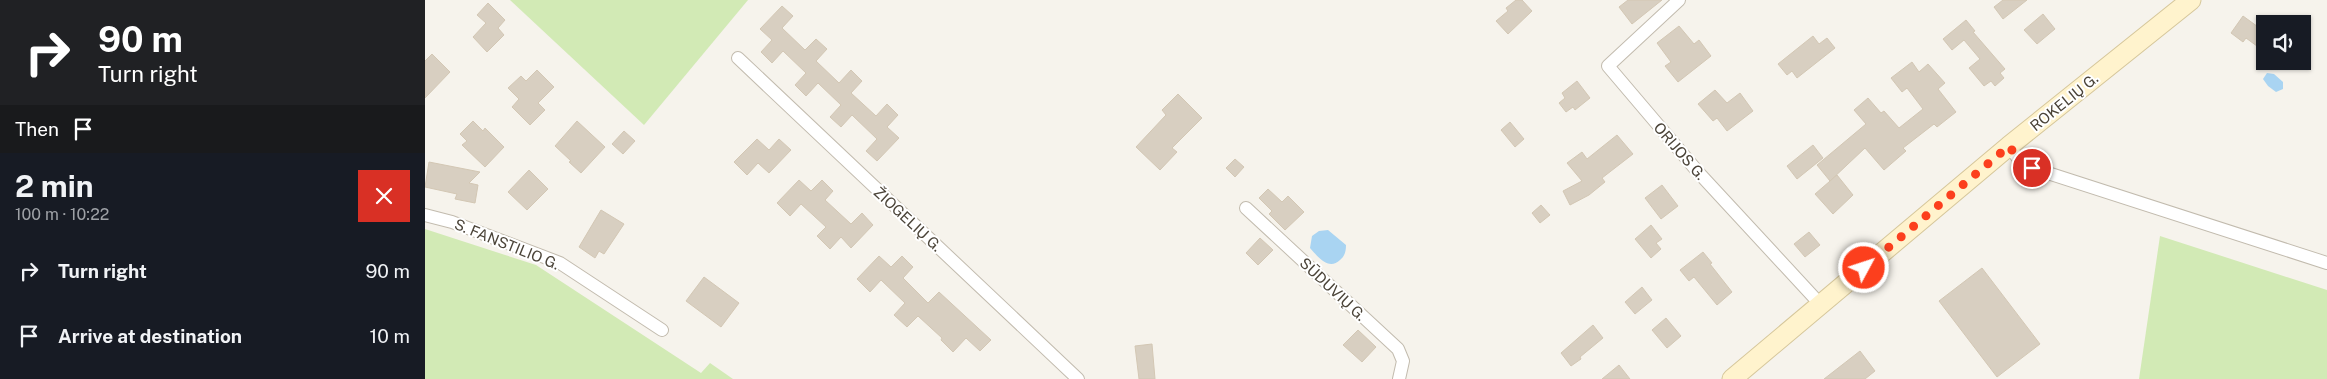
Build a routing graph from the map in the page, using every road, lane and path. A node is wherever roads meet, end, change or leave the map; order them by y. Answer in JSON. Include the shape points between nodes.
{"nodes":[{"id":1,"x":1679,"y":0,"type":"edge"},
{"id":2,"x":2191,"y":0,"type":"edge"},
{"id":3,"x":738,"y":58,"type":"dead end"},
{"id":4,"x":2009,"y":146,"type":"junction"},
{"id":5,"x":1246,"y":208,"type":"dead end"},
{"id":6,"x":425,"y":215,"type":"edge"},
{"id":7,"x":2327,"y":263,"type":"edge"},
{"id":8,"x":1821,"y":305,"type":"junction"},
{"id":9,"x":662,"y":330,"type":"dead end"},
{"id":10,"x":1739,"y":377,"type":"edge"},
{"id":11,"x":1078,"y":379,"type":"edge"},
{"id":12,"x":1399,"y":379,"type":"edge"}],
"edges":[{"from":1,"to":8,"type":"street","name":"ORIJOS G.","via":[[1608,66],[1698,172]]},
{"from":2,"to":4,"type":"main road","name":"ROKELIŲ G."},
{"from":3,"to":11,"type":"street","name":"ŽIOGELIŲ G."},
{"from":4,"to":7,"type":"street","via":[[2032,168]]},
{"from":4,"to":8,"type":"main road","name":"ROKELIŲ G."},
{"from":5,"to":12,"type":"street","name":"SŪDUVIŲ G.","via":[[1398,349],[1403,361]]},
{"from":6,"to":9,"type":"street","name":"S. FANSTILIO G.","via":[[452,222],[559,263]]},
{"from":8,"to":10,"type":"main road","name":"ROKELIŲ G."}]}
